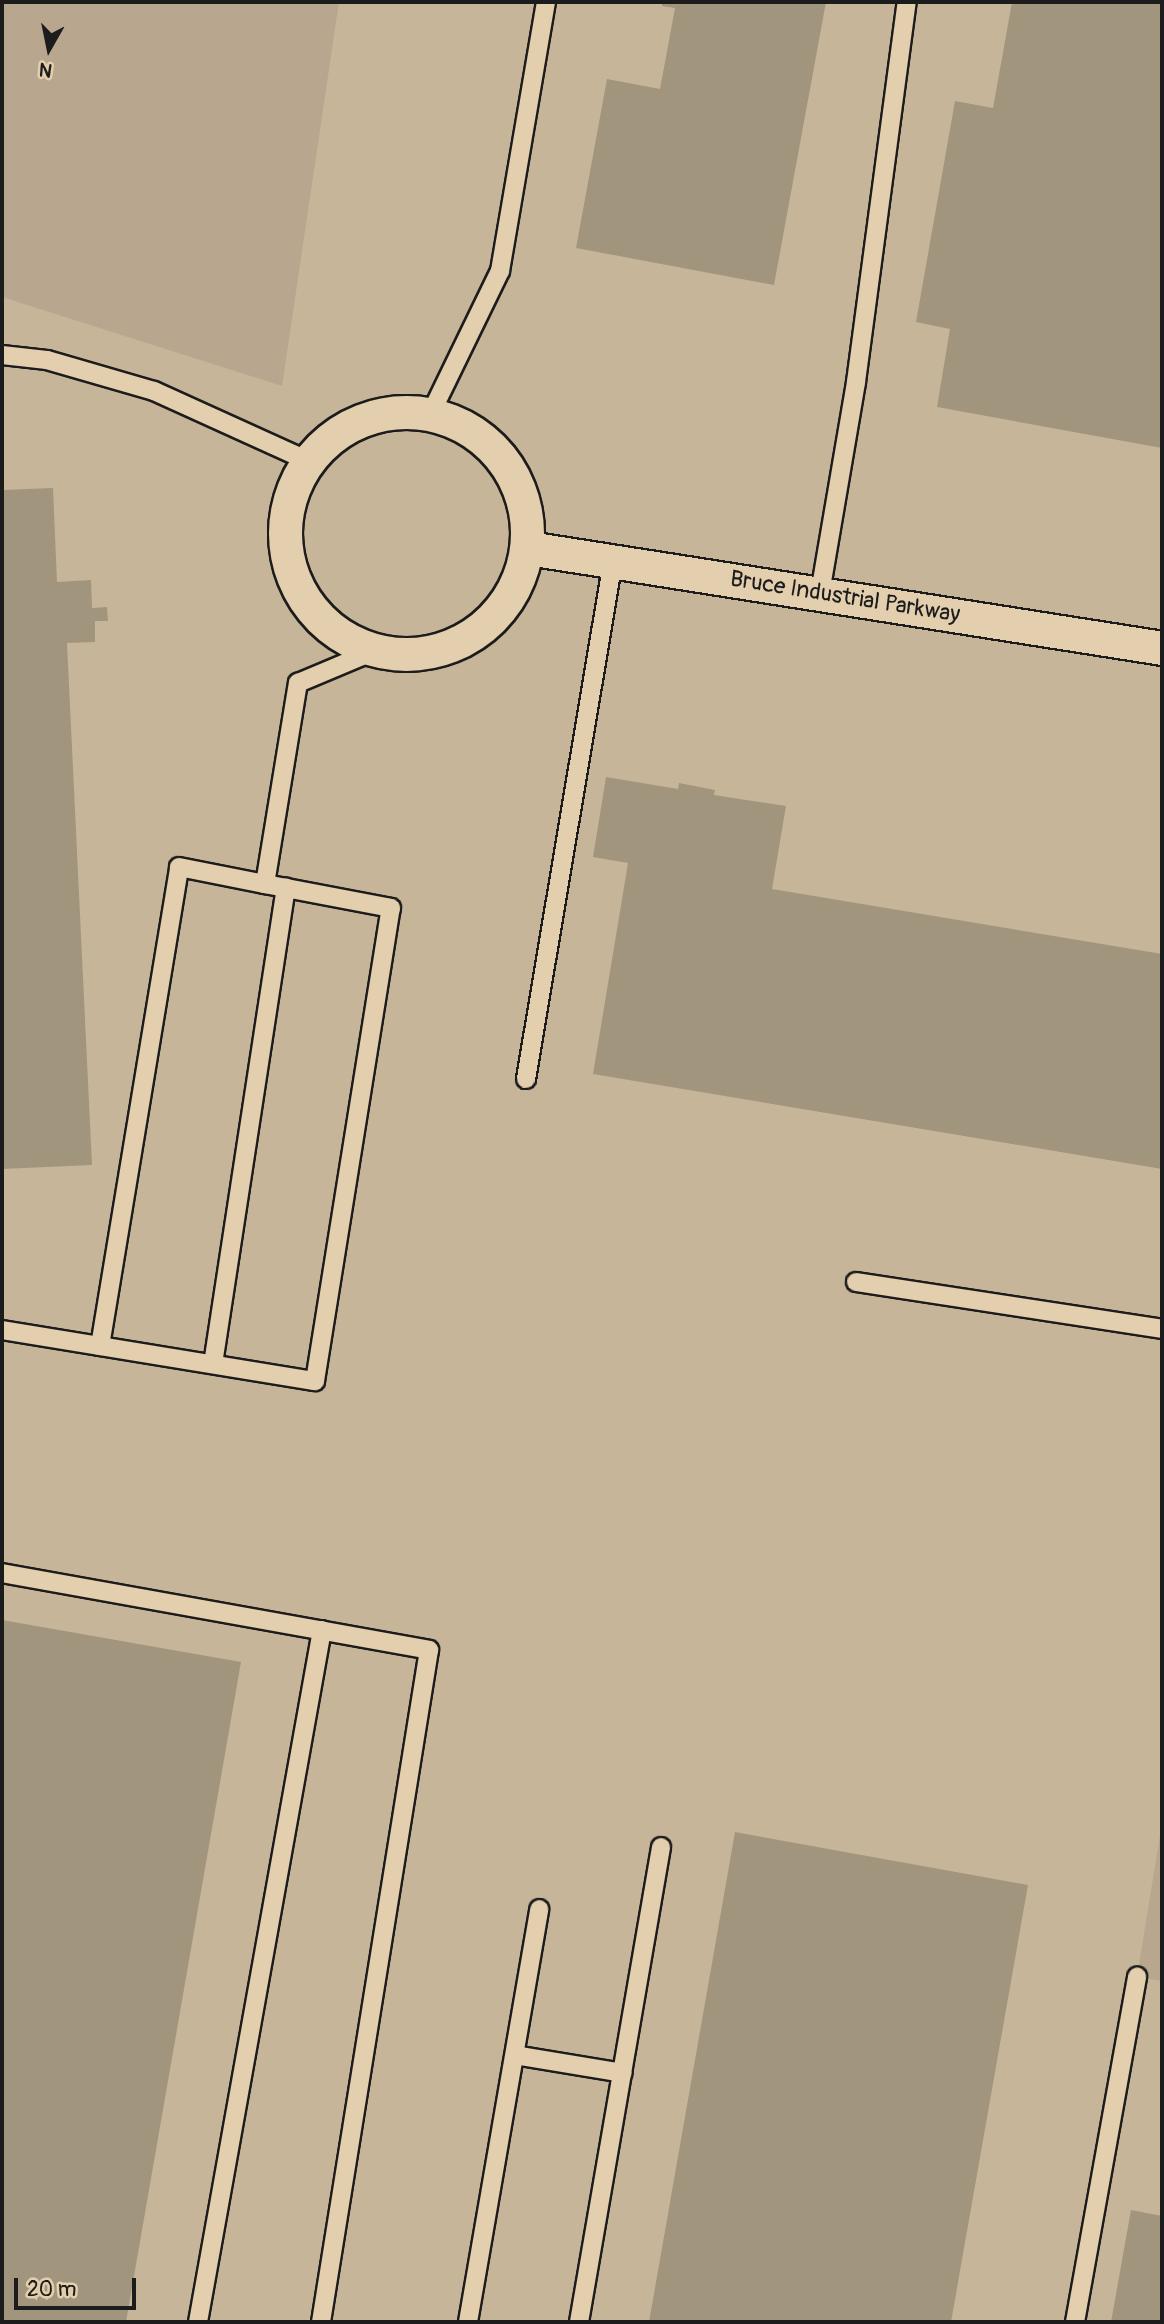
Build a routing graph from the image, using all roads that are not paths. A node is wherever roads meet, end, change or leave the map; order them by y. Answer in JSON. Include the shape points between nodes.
{"nodes":[{"id":1,"x":546,"y":2,"type":"edge"},
{"id":2,"x":907,"y":2,"type":"edge"},
{"id":3,"x":2,"y":355,"type":"edge"},
{"id":4,"x":430,"y":413,"type":"junction"},
{"id":5,"x":308,"y":461,"type":"junction"},
{"id":6,"x":528,"y":548,"type":"junction"},
{"id":7,"x":613,"y":561,"type":"junction"},
{"id":8,"x":820,"y":593,"type":"junction"},
{"id":9,"x":1162,"y":648,"type":"edge"},
{"id":10,"x":374,"y":651,"type":"junction"},
{"id":11,"x":265,"y":884,"type":"junction"},
{"id":12,"x":286,"y":888,"type":"junction"},
{"id":13,"x":526,"y":1079,"type":"dead end"},
{"id":14,"x":856,"y":1282,"type":"dead end"},
{"id":15,"x":1162,"y":1329,"type":"edge"},
{"id":16,"x":2,"y":1330,"type":"edge"},
{"id":17,"x":100,"y":1346,"type":"junction"},
{"id":18,"x":213,"y":1364,"type":"junction"},
{"id":19,"x":2,"y":1573,"type":"edge"},
{"id":20,"x":321,"y":1630,"type":"junction"},
{"id":21,"x":661,"y":1847,"type":"dead end"},
{"id":22,"x":539,"y":1909,"type":"dead end"},
{"id":23,"x":1137,"y":1977,"type":"dead end"},
{"id":24,"x":515,"y":2055,"type":"junction"},
{"id":25,"x":622,"y":2073,"type":"junction"},
{"id":26,"x":198,"y":2322,"type":"edge"},
{"id":27,"x":321,"y":2322,"type":"edge"},
{"id":28,"x":468,"y":2322,"type":"edge"},
{"id":29,"x":579,"y":2322,"type":"edge"},
{"id":30,"x":1075,"y":2322,"type":"edge"}],
"edges":[{"from":1,"to":4,"type":"lane","via":[[500,271]]},
{"from":2,"to":8,"type":"lane","via":[[856,382]]},
{"from":3,"to":5,"type":"lane","via":[[47,360],[154,391]]},
{"from":4,"to":5,"type":"street","via":[[388,412],[349,425]]},
{"from":4,"to":6,"type":"street","via":[[465,425],[494,448],[508,467],[527,512]]},
{"from":5,"to":10,"type":"street","via":[[293,485],[284,525],[289,566],[307,604],[336,634]]},
{"from":6,"to":7,"type":"street","name":"Bruce Industrial Parkway"},
{"from":6,"to":10,"type":"street","via":[[508,599],[491,621],[456,644],[416,655]]},
{"from":7,"to":8,"type":"street","name":"Bruce Industrial Parkway"},
{"from":7,"to":13,"type":"lane"},
{"from":8,"to":9,"type":"street","name":"Bruce Industrial Parkway"},
{"from":10,"to":11,"type":"lane","via":[[298,683]]},
{"from":11,"to":12,"type":"lane"},
{"from":11,"to":17,"type":"lane","via":[[179,867]]},
{"from":12,"to":18,"type":"lane"},
{"from":12,"to":18,"type":"lane","via":[[391,908],[315,1381]]},
{"from":14,"to":15,"type":"lane"},
{"from":16,"to":17,"type":"lane"},
{"from":17,"to":18,"type":"lane"},
{"from":19,"to":20,"type":"lane"},
{"from":20,"to":26,"type":"lane"},
{"from":20,"to":27,"type":"lane","via":[[429,1650]]},
{"from":21,"to":25,"type":"lane"},
{"from":22,"to":24,"type":"lane"},
{"from":23,"to":30,"type":"lane"},
{"from":24,"to":25,"type":"lane"},
{"from":24,"to":28,"type":"lane"},
{"from":25,"to":29,"type":"lane"}]}
